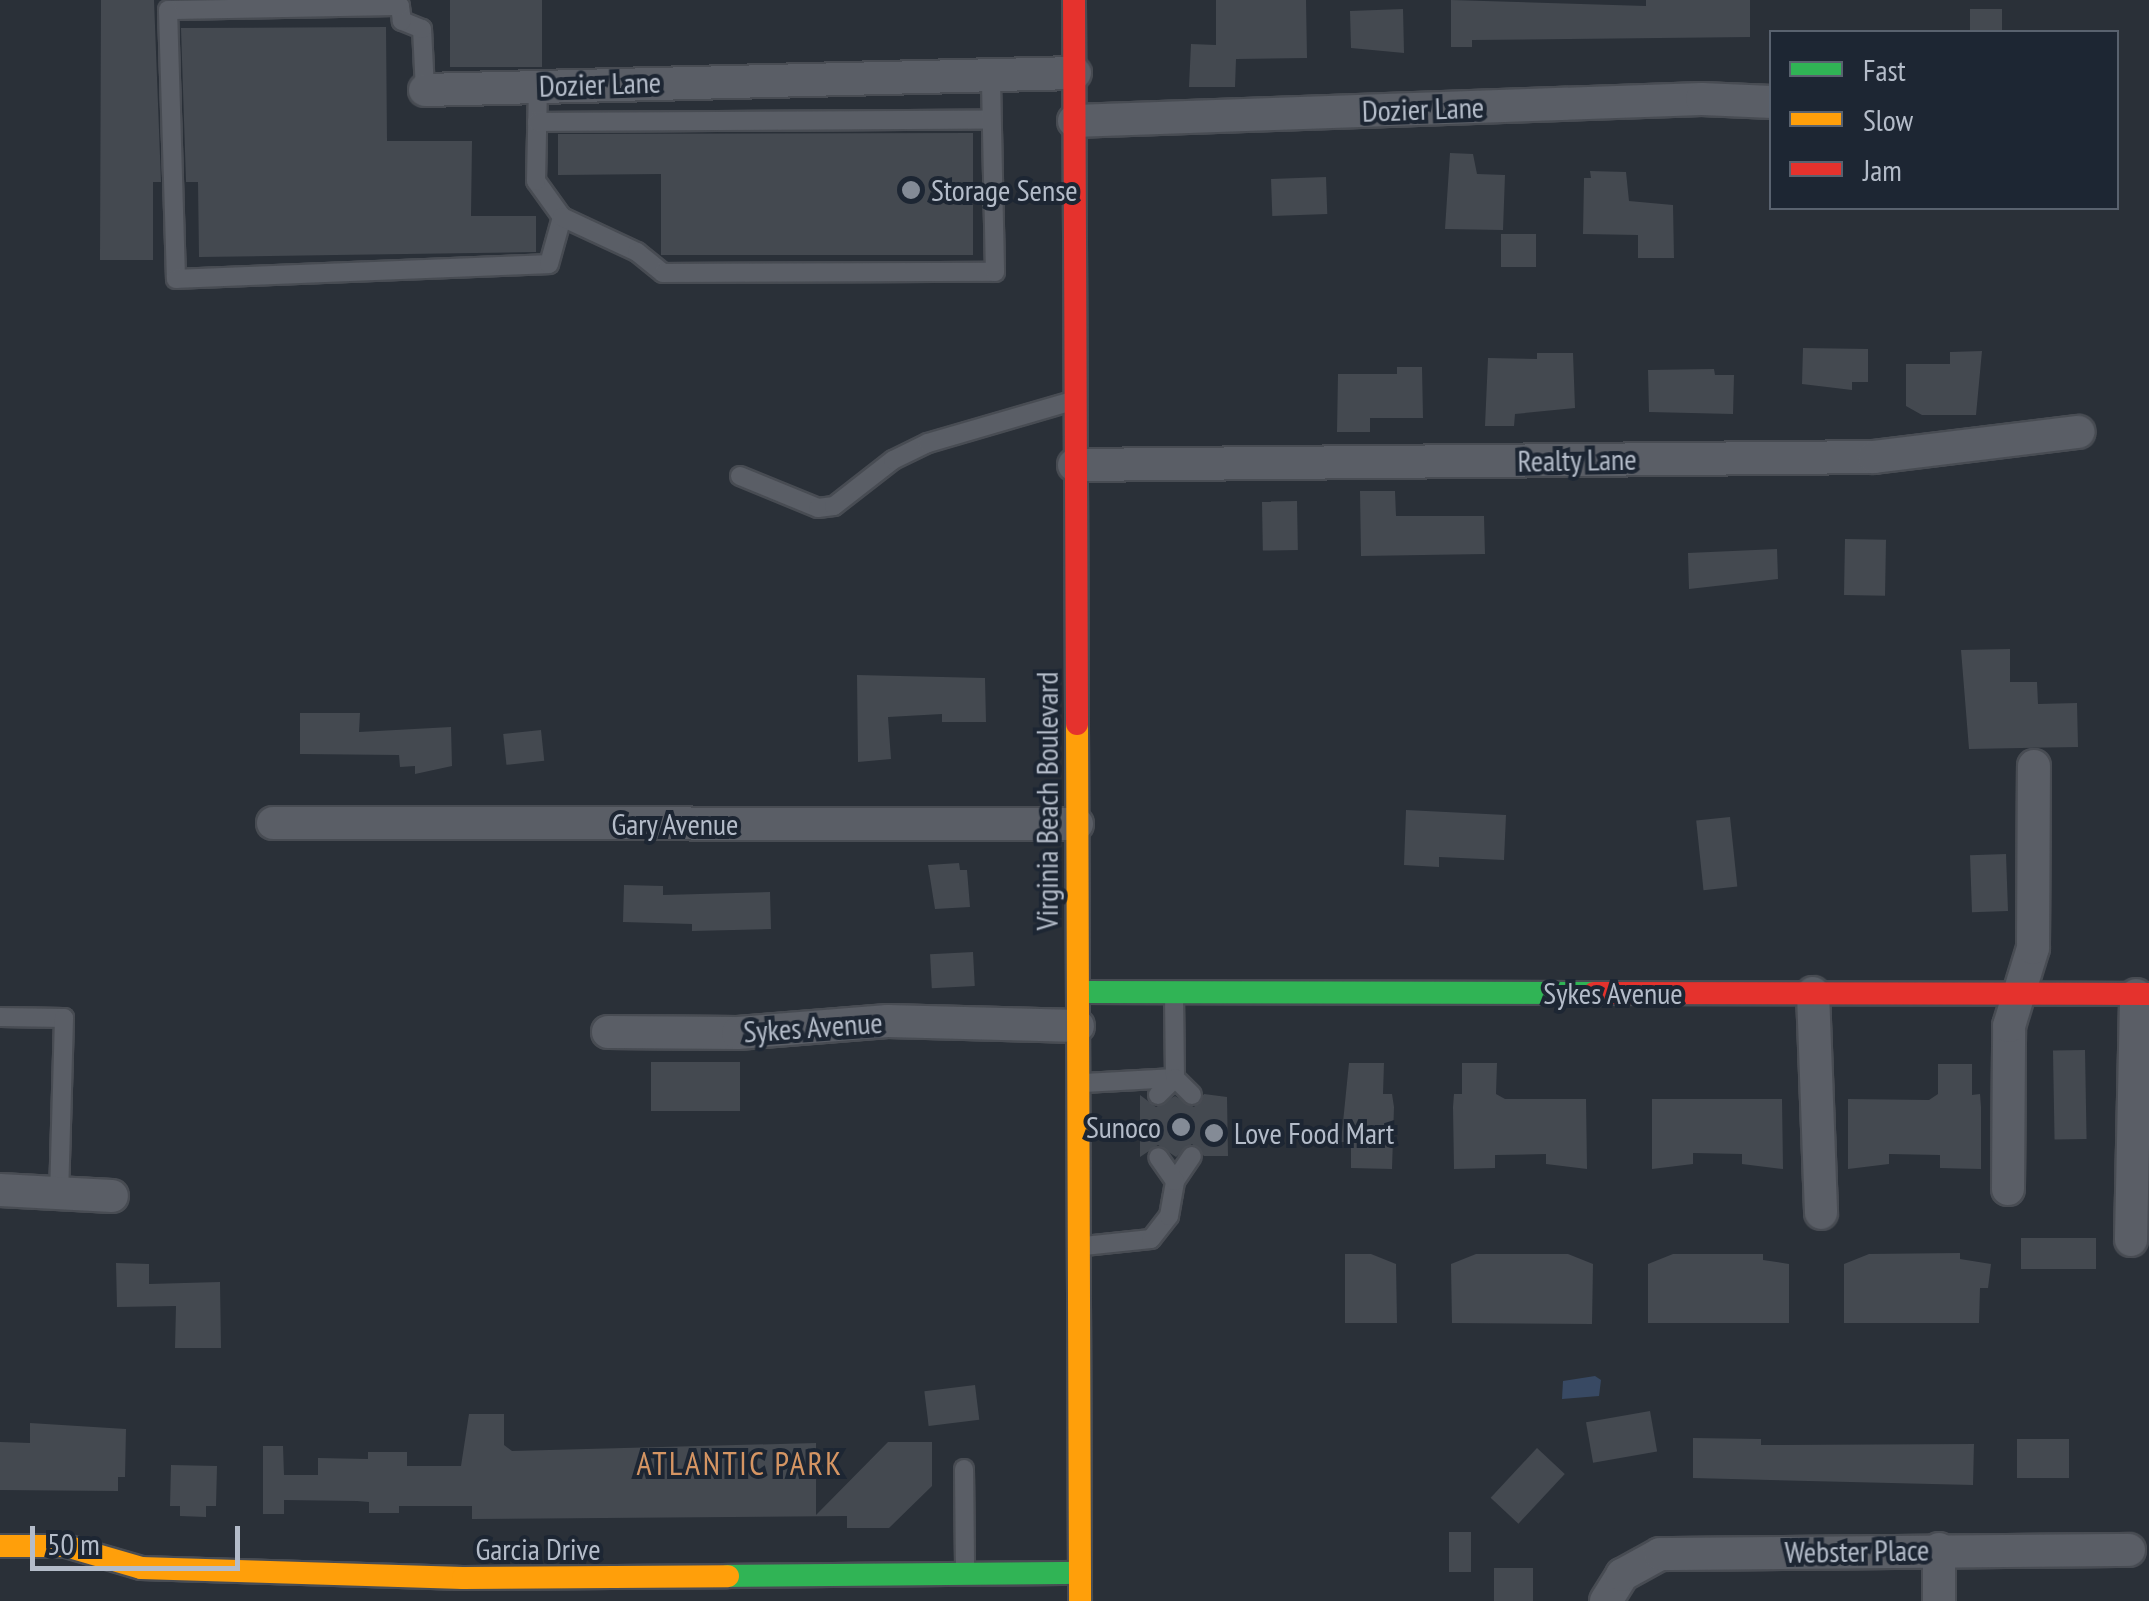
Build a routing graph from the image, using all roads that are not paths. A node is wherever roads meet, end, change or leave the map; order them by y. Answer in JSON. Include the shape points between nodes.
{"nodes":[{"id":1,"x":1074,"y":0,"type":"edge"},
{"id":2,"x":1074,"y":73,"type":"junction"},
{"id":3,"x":990,"y":74,"type":"junction"},
{"id":4,"x":538,"y":87,"type":"junction"},
{"id":5,"x":424,"y":90,"type":"joint"},
{"id":6,"x":1769,"y":102,"type":"edge"},
{"id":7,"x":992,"y":120,"type":"junction"},
{"id":8,"x":1074,"y":121,"type":"junction"},
{"id":9,"x":537,"y":122,"type":"junction"},
{"id":10,"x":562,"y":217,"type":"junction"},
{"id":11,"x":1074,"y":400,"type":"junction"},
{"id":12,"x":2078,"y":432,"type":"dead end"},
{"id":13,"x":1074,"y":465,"type":"junction"},
{"id":14,"x":740,"y":476,"type":"dead end"},
{"id":15,"x":2034,"y":766,"type":"dead end"},
{"id":16,"x":273,"y":823,"type":"dead end"},
{"id":17,"x":1077,"y":824,"type":"junction"},
{"id":18,"x":1078,"y":992,"type":"junction"},
{"id":19,"x":1174,"y":992,"type":"junction"},
{"id":20,"x":1812,"y":994,"type":"junction"},
{"id":21,"x":2142,"y":994,"type":"edge"},
{"id":22,"x":2017,"y":996,"type":"junction"},
{"id":23,"x":0,"y":1017,"type":"edge"},
{"id":24,"x":1078,"y":1026,"type":"junction"},
{"id":25,"x":608,"y":1032,"type":"dead end"},
{"id":26,"x":1174,"y":1078,"type":"junction"},
{"id":27,"x":1078,"y":1083,"type":"junction"},
{"id":28,"x":1158,"y":1095,"type":"dead end"},
{"id":29,"x":1192,"y":1095,"type":"dead end"},
{"id":30,"x":1192,"y":1156,"type":"dead end"},
{"id":31,"x":1158,"y":1157,"type":"dead end"},
{"id":32,"x":1176,"y":1181,"type":"junction"},
{"id":33,"x":2008,"y":1189,"type":"dead end"},
{"id":34,"x":0,"y":1190,"type":"edge"},
{"id":35,"x":59,"y":1193,"type":"junction"},
{"id":36,"x":112,"y":1196,"type":"dead end"},
{"id":37,"x":1821,"y":1213,"type":"dead end"},
{"id":38,"x":2131,"y":1240,"type":"dead end"},
{"id":39,"x":1078,"y":1246,"type":"junction"},
{"id":40,"x":964,"y":1470,"type":"dead end"},
{"id":41,"x":0,"y":1546,"type":"edge"},
{"id":42,"x":1939,"y":1549,"type":"junction"},
{"id":43,"x":2129,"y":1550,"type":"dead end"},
{"id":44,"x":1080,"y":1573,"type":"junction"},
{"id":45,"x":965,"y":1576,"type":"junction"},
{"id":46,"x":463,"y":1590,"type":"edge"},
{"id":47,"x":1080,"y":1601,"type":"edge"},
{"id":48,"x":1606,"y":1601,"type":"edge"},
{"id":49,"x":1939,"y":1601,"type":"edge"}],
"edges":[{"from":1,"to":2,"type":"street","name":"Virginia Beach Boulevard"},
{"from":2,"to":3,"type":"street","name":"Dozier Lane"},
{"from":2,"to":8,"type":"street","name":"Virginia Beach Boulevard"},
{"from":3,"to":4,"type":"street","name":"Dozier Lane"},
{"from":3,"to":7,"type":"lane"},
{"from":4,"to":5,"type":"street","name":"Dozier Lane"},
{"from":4,"to":9,"type":"lane"},
{"from":5,"to":10,"type":"lane","via":[[422,28],[402,22],[400,6],[168,10],[176,279],[548,264]]},
{"from":6,"to":8,"type":"street","name":"Dozier Lane"},
{"from":7,"to":9,"type":"lane"},
{"from":7,"to":10,"type":"lane","via":[[994,272],[663,274],[636,252]]},
{"from":8,"to":11,"type":"street","name":"Virginia Beach Boulevard"},
{"from":9,"to":10,"type":"lane","via":[[536,181]]},
{"from":11,"to":13,"type":"street","name":"Virginia Beach Boulevard"},
{"from":11,"to":14,"type":"lane","via":[[928,443],[893,460],[834,506],[818,508]]},
{"from":12,"to":13,"type":"street","name":"Realty Lane","via":[[1874,457]]},
{"from":13,"to":17,"type":"street","name":"Virginia Beach Boulevard"},
{"from":15,"to":22,"type":"street","via":[[2034,948]]},
{"from":16,"to":17,"type":"street","name":"Gary Avenue"},
{"from":17,"to":18,"type":"street","name":"Virginia Beach Boulevard"},
{"from":18,"to":19,"type":"street","name":"Sykes Avenue"},
{"from":18,"to":24,"type":"street","name":"Virginia Beach Boulevard"},
{"from":19,"to":20,"type":"street","name":"Sykes Avenue"},
{"from":19,"to":26,"type":"lane"},
{"from":20,"to":22,"type":"street","name":"Sykes Avenue"},
{"from":20,"to":37,"type":"street"},
{"from":21,"to":22,"type":"street","name":"Sykes Avenue"},
{"from":21,"to":38,"type":"street"},
{"from":22,"to":33,"type":"street","via":[[2006,1055]]},
{"from":23,"to":35,"type":"lane","via":[[64,1018]]},
{"from":24,"to":25,"type":"street","name":"Sykes Avenue","via":[[907,1021]]},
{"from":24,"to":27,"type":"street","name":"Virginia Beach Boulevard"},
{"from":26,"to":27,"type":"lane"},
{"from":26,"to":28,"type":"lane"},
{"from":26,"to":29,"type":"lane"},
{"from":27,"to":39,"type":"street","name":"Virginia Beach Boulevard"},
{"from":30,"to":32,"type":"lane"},
{"from":31,"to":32,"type":"lane"},
{"from":32,"to":39,"type":"lane","via":[[1170,1216],[1151,1239]]},
{"from":34,"to":35,"type":"street"},
{"from":35,"to":36,"type":"street"},
{"from":39,"to":44,"type":"street","name":"Virginia Beach Boulevard"},
{"from":40,"to":45,"type":"lane"},
{"from":41,"to":46,"type":"street","name":"Garcia Drive","via":[[66,1546],[140,1568]]},
{"from":42,"to":43,"type":"street","name":"Webster Place"},
{"from":42,"to":48,"type":"street","name":"Webster Place","via":[[1660,1554],[1622,1575]]},
{"from":42,"to":49,"type":"street"},
{"from":44,"to":45,"type":"street","name":"Garcia Drive"},
{"from":44,"to":47,"type":"street","name":"Virginia Beach Boulevard"},
{"from":45,"to":46,"type":"street","name":"Garcia Drive"}]}
